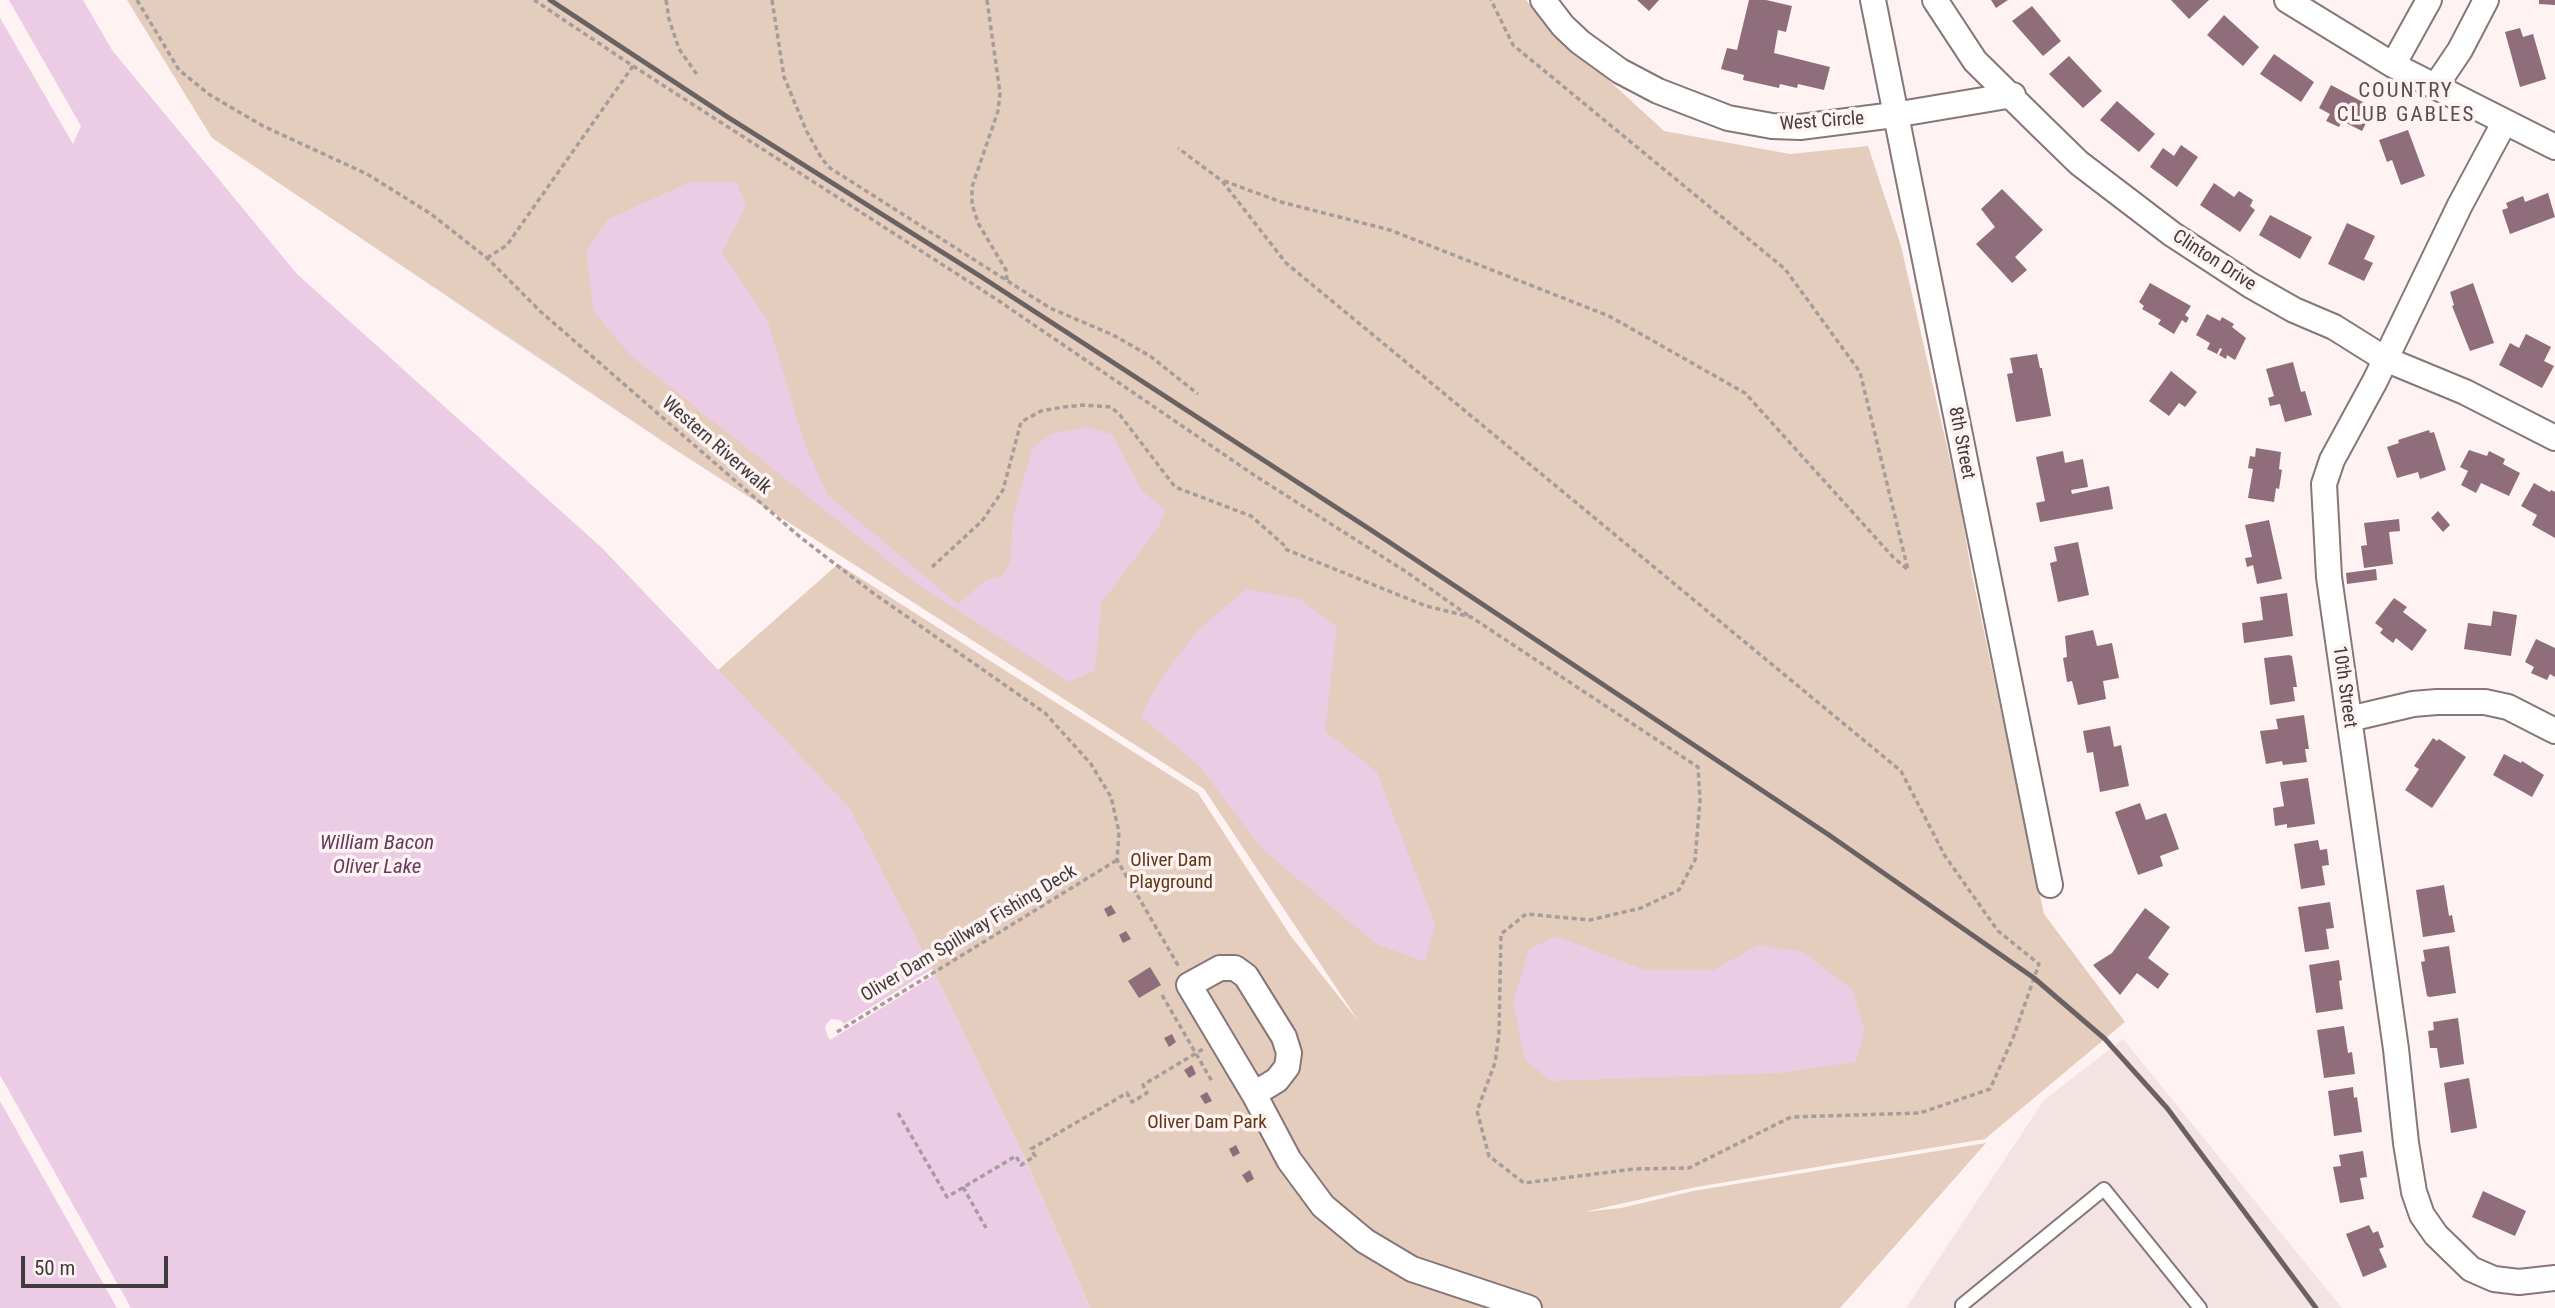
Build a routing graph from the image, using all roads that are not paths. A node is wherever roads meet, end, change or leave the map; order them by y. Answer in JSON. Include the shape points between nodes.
{"nodes":[{"id":1,"x":1543,"y":0,"type":"edge"},
{"id":2,"x":1873,"y":0,"type":"edge"},
{"id":3,"x":1935,"y":0,"type":"edge"},
{"id":4,"x":2287,"y":0,"type":"edge"},
{"id":5,"x":2430,"y":0,"type":"edge"},
{"id":6,"x":2486,"y":0,"type":"edge"},
{"id":7,"x":2393,"y":65,"type":"junction"},
{"id":8,"x":2435,"y":87,"type":"junction"},
{"id":9,"x":2013,"y":95,"type":"junction"},
{"id":10,"x":1894,"y":115,"type":"junction"},
{"id":11,"x":2504,"y":123,"type":"junction"},
{"id":12,"x":2555,"y":147,"type":"edge"},
{"id":13,"x":2385,"y":359,"type":"junction"},
{"id":14,"x":2555,"y":438,"type":"edge"},
{"id":15,"x":2349,"y":719,"type":"junction"},
{"id":16,"x":2555,"y":731,"type":"edge"},
{"id":17,"x":2050,"y":885,"type":"dead end"},
{"id":18,"x":1254,"y":1094,"type":"junction"},
{"id":19,"x":2555,"y":1278,"type":"edge"},
{"id":20,"x":1528,"y":1308,"type":"edge"},
{"id":21,"x":1962,"y":1308,"type":"edge"},
{"id":22,"x":2200,"y":1308,"type":"edge"}],
"edges":[{"from":1,"to":10,"type":"street","name":"West Circle","via":[[1580,42],[1620,71],[1728,118],[1800,127]]},
{"from":2,"to":10,"type":"street","name":"8th Street"},
{"from":3,"to":9,"type":"street","name":"Clinton Drive","via":[[1975,61]]},
{"from":4,"to":7,"type":"street"},
{"from":5,"to":7,"type":"street"},
{"from":6,"to":8,"type":"street"},
{"from":7,"to":8,"type":"street"},
{"from":8,"to":11,"type":"street"},
{"from":9,"to":10,"type":"street","name":"West Circle"},
{"from":9,"to":13,"type":"street","name":"Clinton Drive","via":[[2079,163],[2172,234],[2250,285],[2334,327]]},
{"from":10,"to":17,"type":"street","name":"8th Street"},
{"from":11,"to":12,"type":"street"},
{"from":11,"to":13,"type":"street","name":"10th Street"},
{"from":13,"to":14,"type":"street","name":"Clinton Drive","via":[[2454,387]]},
{"from":13,"to":15,"type":"street","name":"10th Street","via":[[2324,484],[2329,578]]},
{"from":15,"to":16,"type":"street","via":[[2413,704],[2485,702],[2508,707]]},
{"from":15,"to":19,"type":"street","name":"10th Street","via":[[2414,1192],[2436,1235],[2471,1269],[2519,1283]]},
{"from":18,"to":18,"type":"street","via":[[1277,1080],[1287,1066],[1289,1052],[1246,976],[1235,968],[1220,968],[1189,985]]},
{"from":18,"to":20,"type":"street","via":[[1289,1160],[1323,1206],[1365,1241],[1412,1269]]},
{"from":21,"to":22,"type":"lane","via":[[2104,1189]]}]}
